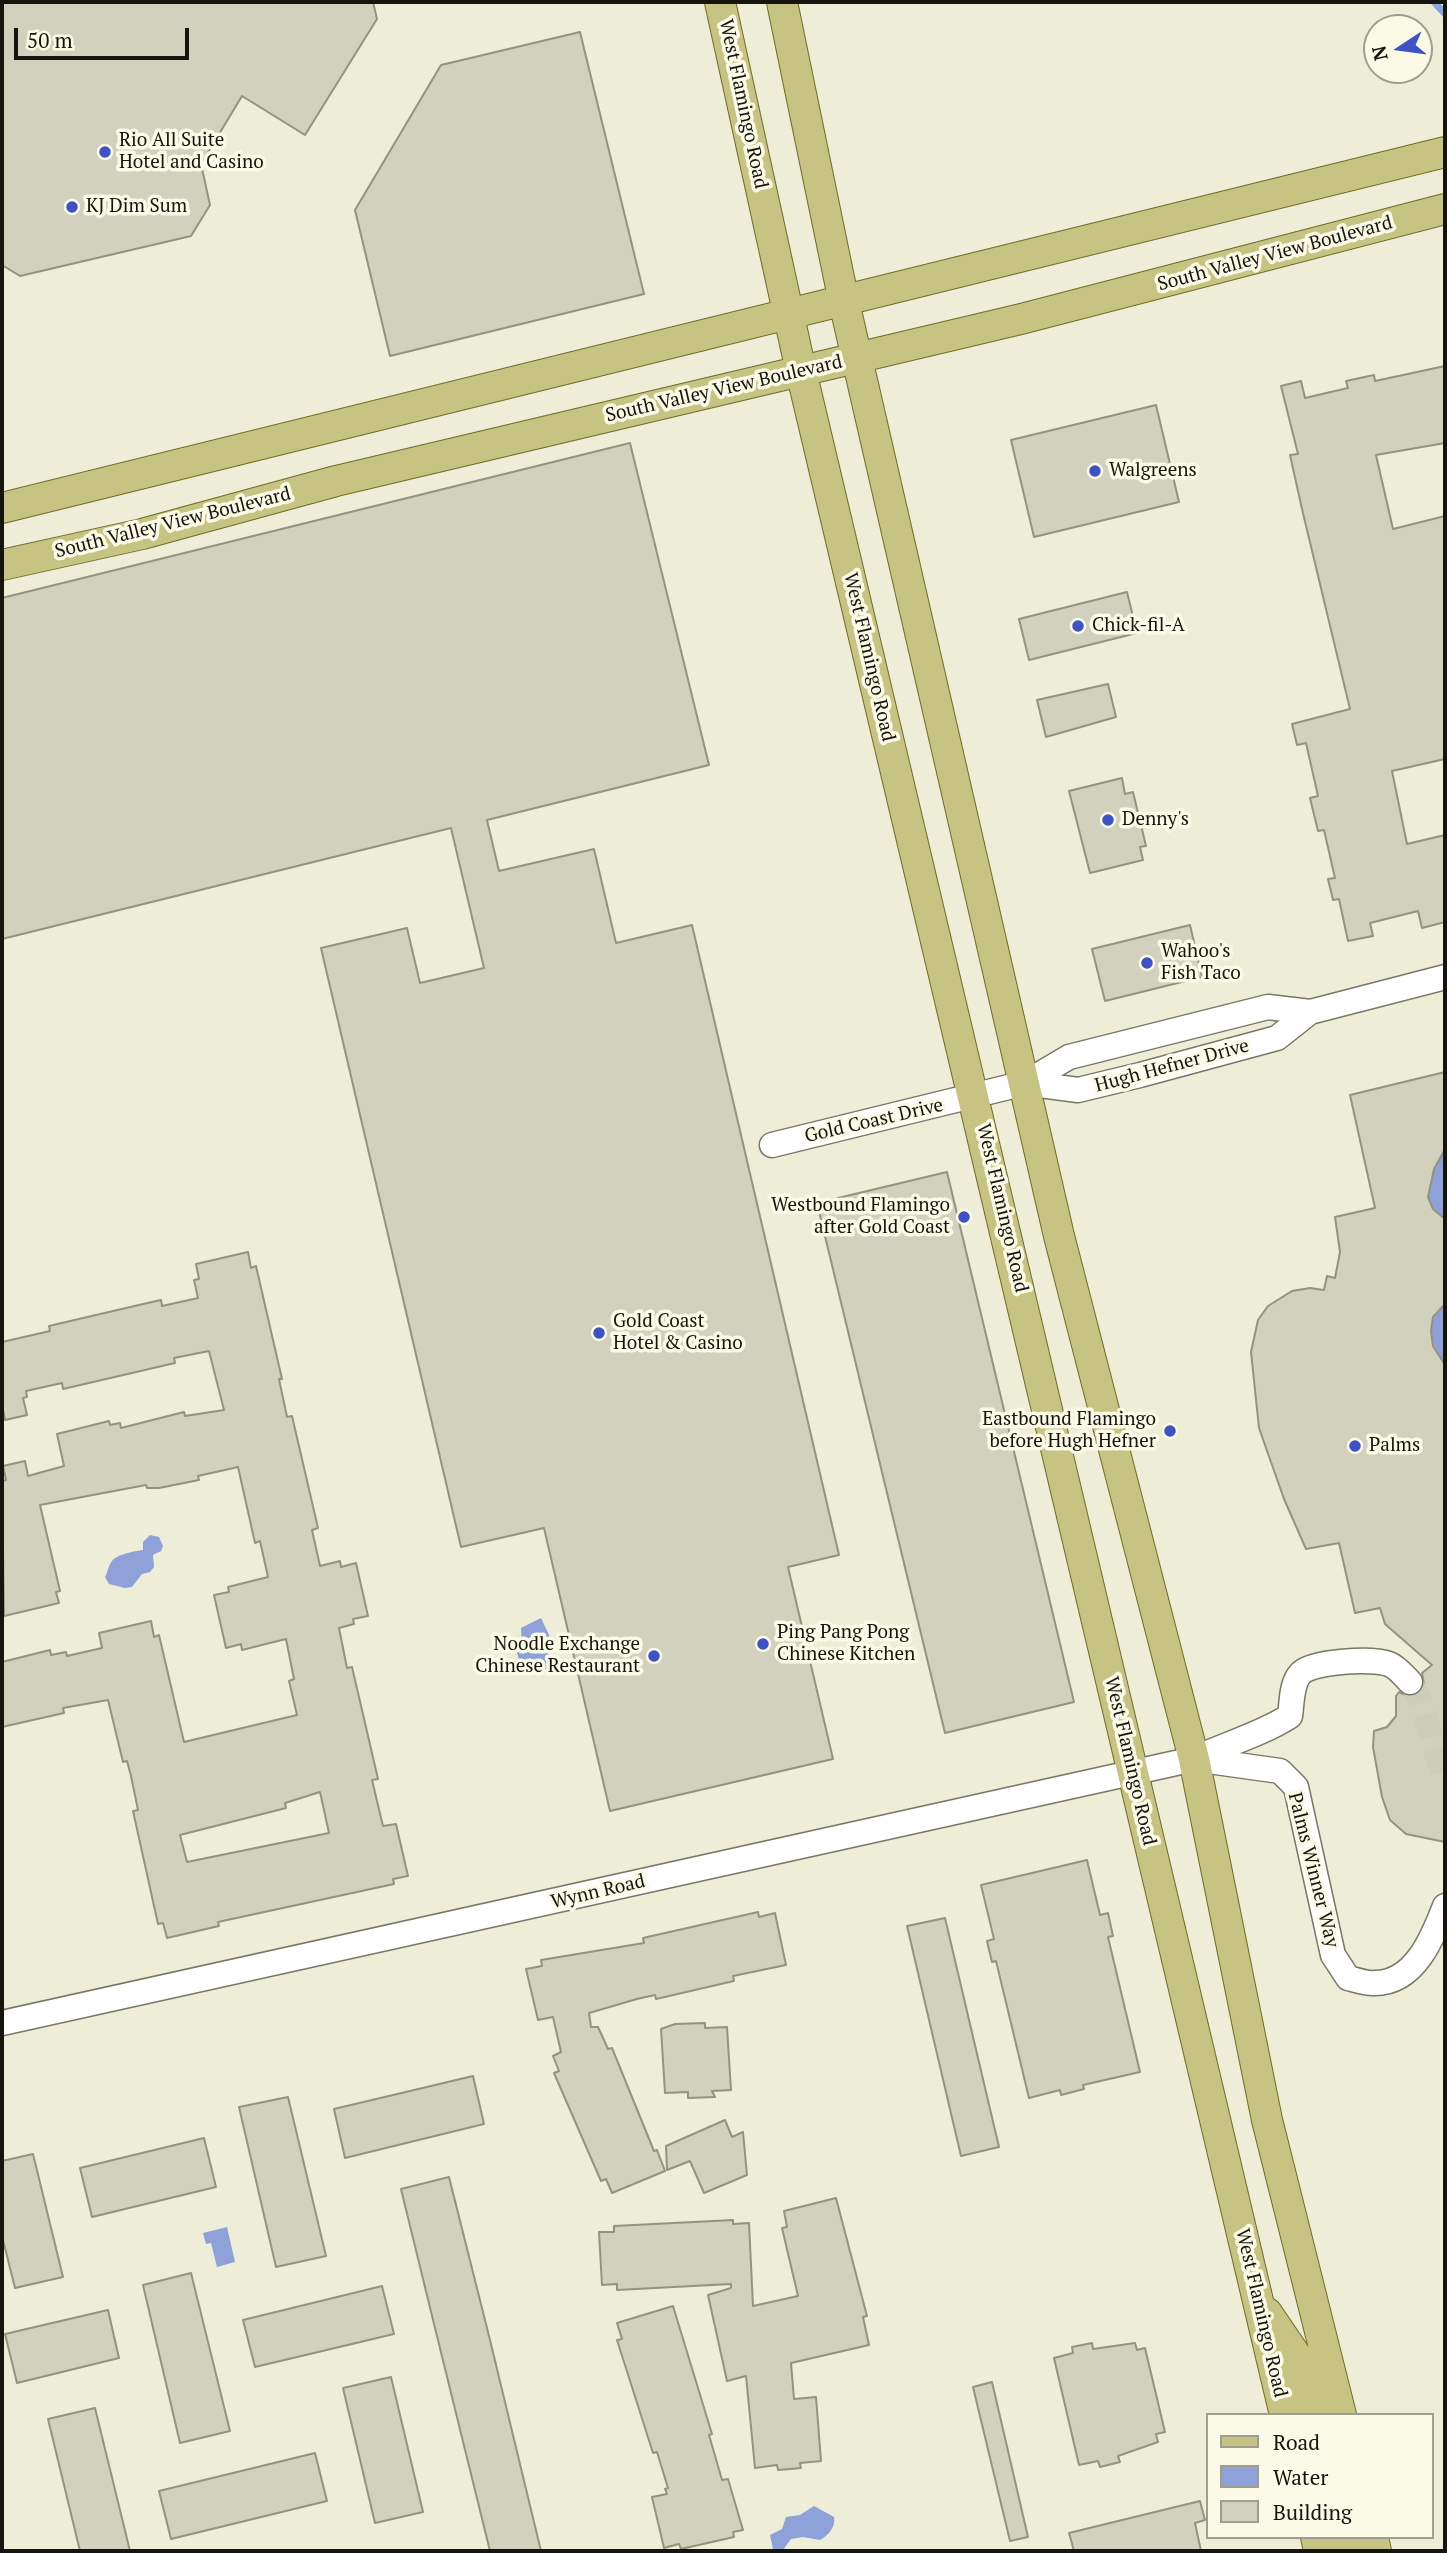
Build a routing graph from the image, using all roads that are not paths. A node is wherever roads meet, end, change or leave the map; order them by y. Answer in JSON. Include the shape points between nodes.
{"nodes":[{"id":1,"x":720,"y":2,"type":"edge"},
{"id":2,"x":782,"y":2,"type":"edge"},
{"id":3,"x":1445,"y":152,"type":"edge"},
{"id":4,"x":1445,"y":209,"type":"edge"},
{"id":5,"x":844,"y":302,"type":"junction"},
{"id":6,"x":789,"y":315,"type":"junction"},
{"id":7,"x":859,"y":358,"type":"junction"},
{"id":8,"x":802,"y":371,"type":"junction"},
{"id":9,"x":2,"y":508,"type":"edge"},
{"id":10,"x":2,"y":565,"type":"edge"},
{"id":11,"x":1445,"y":976,"type":"edge"},
{"id":12,"x":1310,"y":1012,"type":"junction"},
{"id":13,"x":1024,"y":1083,"type":"junction"},
{"id":14,"x":975,"y":1096,"type":"junction"},
{"id":15,"x":772,"y":1145,"type":"dead end"},
{"id":16,"x":1410,"y":1682,"type":"tunnel mouth"},
{"id":17,"x":1194,"y":1759,"type":"junction"},
{"id":18,"x":1133,"y":1772,"type":"junction"},
{"id":19,"x":1445,"y":1906,"type":"edge"},
{"id":20,"x":2,"y":2023,"type":"edge"},
{"id":21,"x":1257,"y":2298,"type":"junction"},
{"id":22,"x":1285,"y":2413,"type":"edge"},
{"id":23,"x":1314,"y":2413,"type":"edge"},
{"id":24,"x":1340,"y":2413,"type":"edge"}],
"edges":[{"from":1,"to":6,"type":"main road","name":"West Flamingo Road"},
{"from":2,"to":5,"type":"main road"},
{"from":3,"to":5,"type":"main road"},
{"from":4,"to":7,"type":"main road","name":"South Valley View Boulevard"},
{"from":5,"to":6,"type":"main road"},
{"from":5,"to":7,"type":"main road"},
{"from":6,"to":8,"type":"main road","name":"West Flamingo Road"},
{"from":6,"to":9,"type":"main road"},
{"from":7,"to":8,"type":"main road","name":"South Valley View Boulevard"},
{"from":7,"to":13,"type":"main road"},
{"from":8,"to":10,"type":"main road","name":"South Valley View Boulevard"},
{"from":8,"to":14,"type":"main road","name":"West Flamingo Road"},
{"from":11,"to":12,"type":"street","name":"Hugh Hefner Drive"},
{"from":12,"to":13,"type":"street","name":"Hugh Hefner Drive","via":[[1268,1007],[1069,1057]]},
{"from":12,"to":13,"type":"street","name":"Hugh Hefner Drive","via":[[1277,1038],[1140,1075],[1078,1090]]},
{"from":13,"to":14,"type":"street","name":"Hugh Hefner Drive"},
{"from":13,"to":17,"type":"main road"},
{"from":14,"to":15,"type":"street","name":"Gold Coast Drive"},
{"from":14,"to":18,"type":"main road","name":"West Flamingo Road"},
{"from":16,"to":17,"type":"street","via":[[1391,1665],[1371,1660],[1303,1671],[1296,1681],[1290,1716],[1266,1731]]},
{"from":17,"to":18,"type":"street","name":"Wynn Road"},
{"from":17,"to":19,"type":"street","name":"Palms Winner Way","via":[[1280,1771],[1296,1787],[1333,1955],[1348,1978],[1375,1984],[1399,1978],[1418,1961],[1434,1936]]},
{"from":17,"to":24,"type":"main road","via":[[1267,2120]]},
{"from":18,"to":20,"type":"street","name":"Wynn Road"},
{"from":18,"to":21,"type":"main road","name":"West Flamingo Road"},
{"from":21,"to":22,"type":"main road","name":"West Flamingo Road"},
{"from":21,"to":23,"type":"main road","via":[[1301,2362]]}]}
